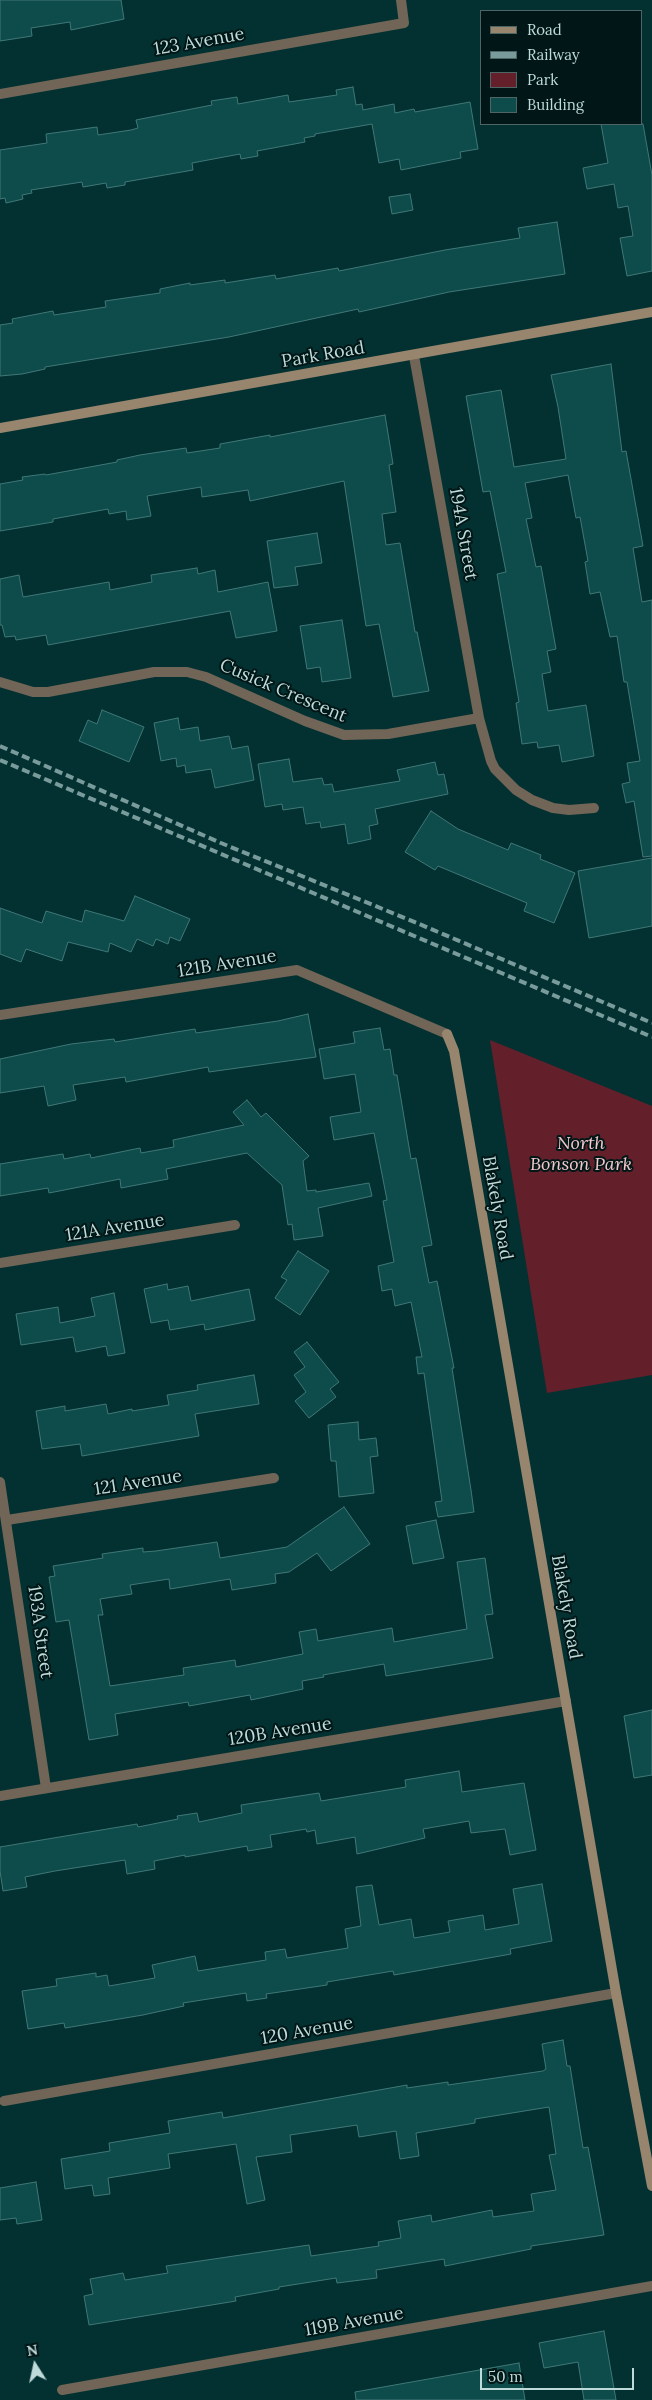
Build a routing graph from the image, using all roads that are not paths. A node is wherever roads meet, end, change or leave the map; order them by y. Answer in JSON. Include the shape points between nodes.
{"nodes":[{"id":1,"x":400,"y":0,"type":"edge"},
{"id":2,"x":0,"y":94,"type":"edge"},
{"id":3,"x":652,"y":312,"type":"edge"},
{"id":4,"x":414,"y":356,"type":"junction"},
{"id":5,"x":0,"y":428,"type":"edge"},
{"id":6,"x":0,"y":682,"type":"edge"},
{"id":7,"x":479,"y":718,"type":"junction"},
{"id":8,"x":594,"y":808,"type":"dead end"},
{"id":9,"x":0,"y":1015,"type":"edge"},
{"id":10,"x":447,"y":1034,"type":"joint"},
{"id":11,"x":235,"y":1225,"type":"dead end"},
{"id":12,"x":0,"y":1263,"type":"edge"},
{"id":13,"x":274,"y":1478,"type":"dead end"},
{"id":14,"x":0,"y":1482,"type":"edge"},
{"id":15,"x":7,"y":1520,"type":"junction"},
{"id":16,"x":566,"y":1702,"type":"junction"},
{"id":17,"x":46,"y":1788,"type":"junction"},
{"id":18,"x":0,"y":1796,"type":"edge"},
{"id":19,"x":616,"y":1993,"type":"junction"},
{"id":20,"x":4,"y":2101,"type":"dead end"},
{"id":21,"x":652,"y":2186,"type":"edge"},
{"id":22,"x":652,"y":2286,"type":"edge"},
{"id":23,"x":62,"y":2390,"type":"dead end"}],
"edges":[{"from":1,"to":2,"type":"street","name":"123 Avenue","via":[[404,23]]},
{"from":3,"to":4,"type":"street","name":"Park Road"},
{"from":4,"to":5,"type":"street","name":"Park Road"},
{"from":4,"to":7,"type":"street","name":"194A Street"},
{"from":6,"to":7,"type":"street","name":"Cusick Crescent","via":[[33,692],[48,692],[154,672],[187,672],[206,676],[344,736],[388,734]]},
{"from":7,"to":8,"type":"street","via":[[491,761],[511,786],[532,800],[553,808]]},
{"from":9,"to":10,"type":"street","name":"121B Avenue","via":[[297,970]]},
{"from":10,"to":16,"type":"street","name":"Blakely Road","via":[[454,1051]]},
{"from":11,"to":12,"type":"street","name":"121A Avenue"},
{"from":13,"to":15,"type":"street","name":"121 Avenue"},
{"from":14,"to":15,"type":"street","name":"193A Street"},
{"from":15,"to":17,"type":"street","name":"193A Street"},
{"from":16,"to":17,"type":"street","name":"120B Avenue"},
{"from":16,"to":19,"type":"street","name":"Blakely Road"},
{"from":17,"to":18,"type":"street","name":"120B Avenue"},
{"from":19,"to":20,"type":"street","name":"120 Avenue"},
{"from":19,"to":21,"type":"street","name":"Blakely Road"},
{"from":22,"to":23,"type":"street","name":"119B Avenue"}]}
